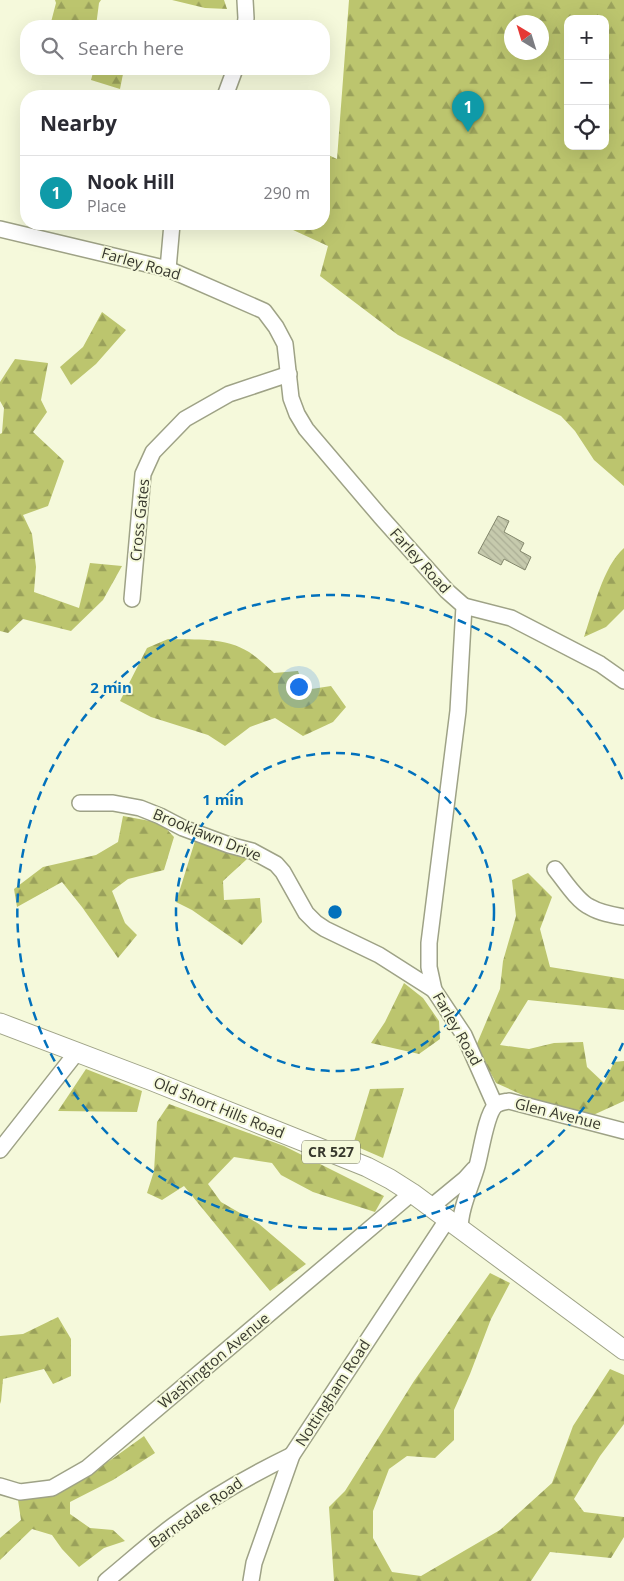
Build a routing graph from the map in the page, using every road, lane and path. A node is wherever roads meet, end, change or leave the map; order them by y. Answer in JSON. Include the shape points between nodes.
{"nodes":[{"id":1,"x":245,"y":0,"type":"edge"},
{"id":2,"x":246,"y":20,"type":"edge"},
{"id":3,"x":233,"y":75,"type":"edge"},
{"id":4,"x":227,"y":90,"type":"edge"},
{"id":5,"x":0,"y":229,"type":"edge"},
{"id":6,"x":171,"y":230,"type":"edge"},
{"id":7,"x":168,"y":269,"type":"junction"},
{"id":8,"x":288,"y":374,"type":"junction"},
{"id":9,"x":132,"y":599,"type":"dead end"},
{"id":10,"x":464,"y":606,"type":"junction"},
{"id":11,"x":624,"y":681,"type":"edge"},
{"id":12,"x":80,"y":803,"type":"dead end"},
{"id":13,"x":556,"y":869,"type":"dead end"},
{"id":14,"x":624,"y":917,"type":"edge"},
{"id":15,"x":434,"y":990,"type":"junction"},
{"id":16,"x":0,"y":1023,"type":"edge"},
{"id":17,"x":77,"y":1052,"type":"junction"},
{"id":18,"x":495,"y":1105,"type":"junction"},
{"id":19,"x":624,"y":1132,"type":"edge"},
{"id":20,"x":0,"y":1150,"type":"edge"},
{"id":21,"x":477,"y":1166,"type":"junction"},
{"id":22,"x":412,"y":1193,"type":"junction"},
{"id":23,"x":431,"y":1207,"type":"junction"},
{"id":24,"x":454,"y":1225,"type":"junction"},
{"id":25,"x":624,"y":1350,"type":"edge"},
{"id":26,"x":292,"y":1455,"type":"junction"},
{"id":27,"x":0,"y":1486,"type":"edge"},
{"id":28,"x":106,"y":1581,"type":"edge"},
{"id":29,"x":251,"y":1581,"type":"edge"}],
"edges":[{"from":1,"to":2,"type":"street"},
{"from":3,"to":4,"type":"street"},
{"from":5,"to":7,"type":"street","name":"Farley Road"},
{"from":6,"to":7,"type":"street"},
{"from":7,"to":8,"type":"street","name":"Farley Road","via":[[264,311],[285,344]]},
{"from":8,"to":9,"type":"street","name":"Cross Gates","via":[[214,402],[185,419],[153,452],[143,474]]},
{"from":8,"to":10,"type":"street","name":"Farley Road","via":[[291,398],[306,429],[380,516]]},
{"from":10,"to":11,"type":"street","via":[[512,618],[600,664]]},
{"from":10,"to":15,"type":"street","name":"Farley Road","via":[[458,711],[429,943],[429,967]]},
{"from":12,"to":15,"type":"street","name":"Brooklawn Drive","via":[[113,802],[140,808],[183,828],[252,851],[276,864],[306,913],[316,923],[378,955]]},
{"from":13,"to":14,"type":"street","via":[[588,907]]},
{"from":15,"to":18,"type":"street","name":"Farley Road","via":[[464,1035]]},
{"from":16,"to":17,"type":"main road","name":"Old Short Hills Road","number":"CR 527"},
{"from":17,"to":20,"type":"street"},
{"from":17,"to":22,"type":"main road","name":"Old Short Hills Road","number":"CR 527","via":[[367,1167]]},
{"from":18,"to":19,"type":"street","name":"Glen Avenue","via":[[509,1101]]},
{"from":18,"to":21,"type":"street","name":"Glen Avenue","via":[[488,1119]]},
{"from":21,"to":23,"type":"street"},
{"from":21,"to":24,"type":"street","name":"Glen Avenue","via":[[460,1221]]},
{"from":22,"to":23,"type":"main road","name":"Old Short Hills Road","number":"CR 527"},
{"from":22,"to":27,"type":"street","name":"Washington Avenue","via":[[87,1468],[52,1488],[20,1492]]},
{"from":23,"to":24,"type":"main road","name":"Old Short Hills Road","number":"CR 527"},
{"from":24,"to":25,"type":"main road","name":"Old Short Hills Road","number":"CR 527"},
{"from":24,"to":26,"type":"street","name":"Nottingham Road"},
{"from":26,"to":28,"type":"street","name":"Barnsdale Road","via":[[246,1478],[174,1524]]},
{"from":26,"to":29,"type":"street","name":"Nottingham Road","via":[[254,1563]]}]}
